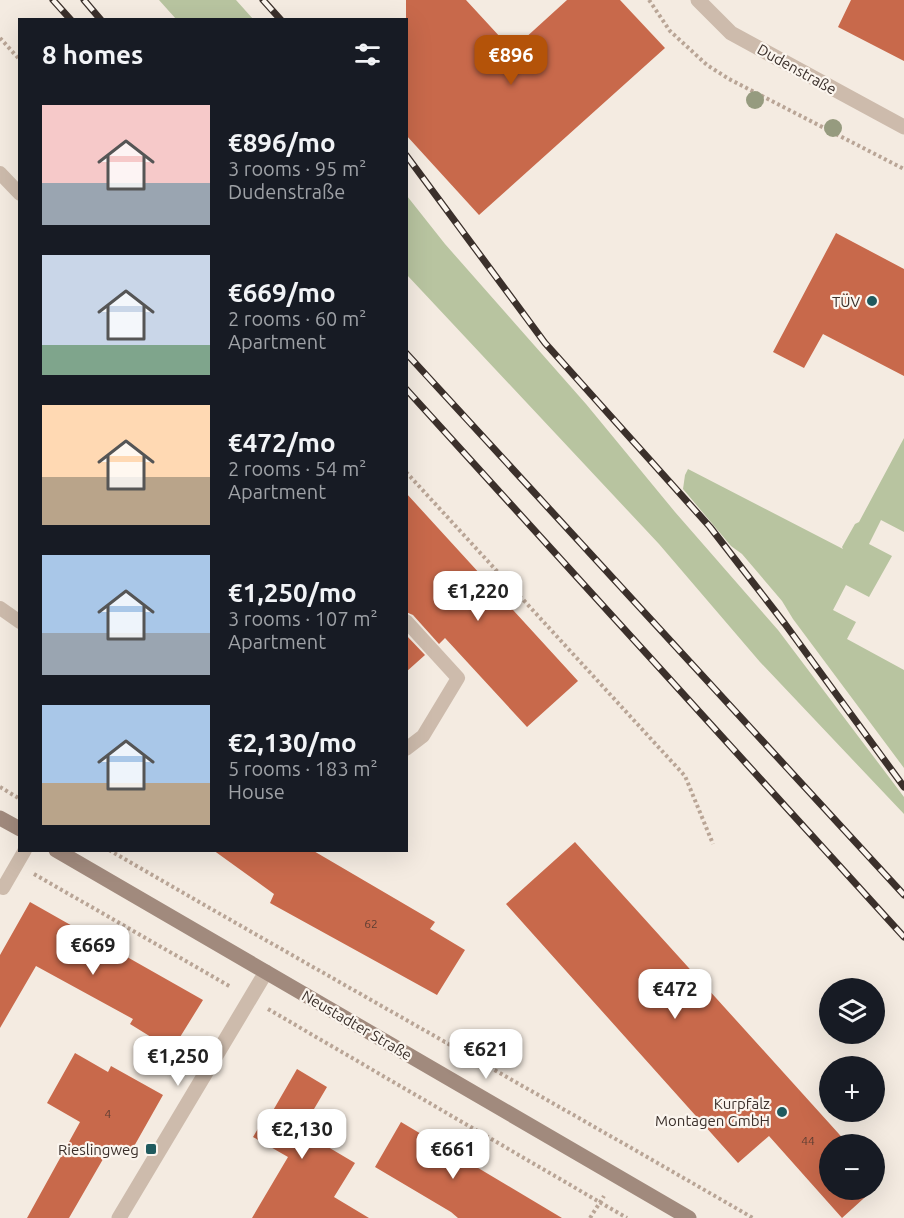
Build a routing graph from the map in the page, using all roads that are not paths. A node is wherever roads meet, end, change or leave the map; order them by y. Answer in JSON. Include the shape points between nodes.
{"nodes":[{"id":1,"x":698,"y":0,"type":"edge"},
{"id":2,"x":904,"y":127,"type":"edge"},
{"id":3,"x":0,"y":173,"type":"edge"},
{"id":4,"x":18,"y":192,"type":"edge"},
{"id":5,"x":0,"y":608,"type":"edge"},
{"id":6,"x":18,"y":621,"type":"edge"},
{"id":7,"x":408,"y":623,"type":"edge"},
{"id":8,"x":408,"y":747,"type":"edge"},
{"id":9,"x":0,"y":818,"type":"edge"},
{"id":10,"x":18,"y":828,"type":"edge"},
{"id":11,"x":24,"y":852,"type":"edge"},
{"id":12,"x":59,"y":852,"type":"edge"},
{"id":13,"x":3,"y":888,"type":"dead end"},
{"id":14,"x":266,"y":972,"type":"junction"},
{"id":15,"x":684,"y":1217,"type":"edge"},
{"id":16,"x":119,"y":1218,"type":"edge"}],
"edges":[{"from":1,"to":2,"type":"street","name":"Dudenstraße","via":[[731,33]]},
{"from":3,"to":4,"type":"lane"},
{"from":5,"to":6,"type":"lane"},
{"from":7,"to":8,"type":"lane","via":[[458,678],[423,736]]},
{"from":9,"to":10,"type":"main road"},
{"from":11,"to":13,"type":"lane"},
{"from":12,"to":14,"type":"main road","name":"Neustadter Straße"},
{"from":14,"to":15,"type":"main road","name":"Neustadter Straße"},
{"from":14,"to":16,"type":"street"}]}
